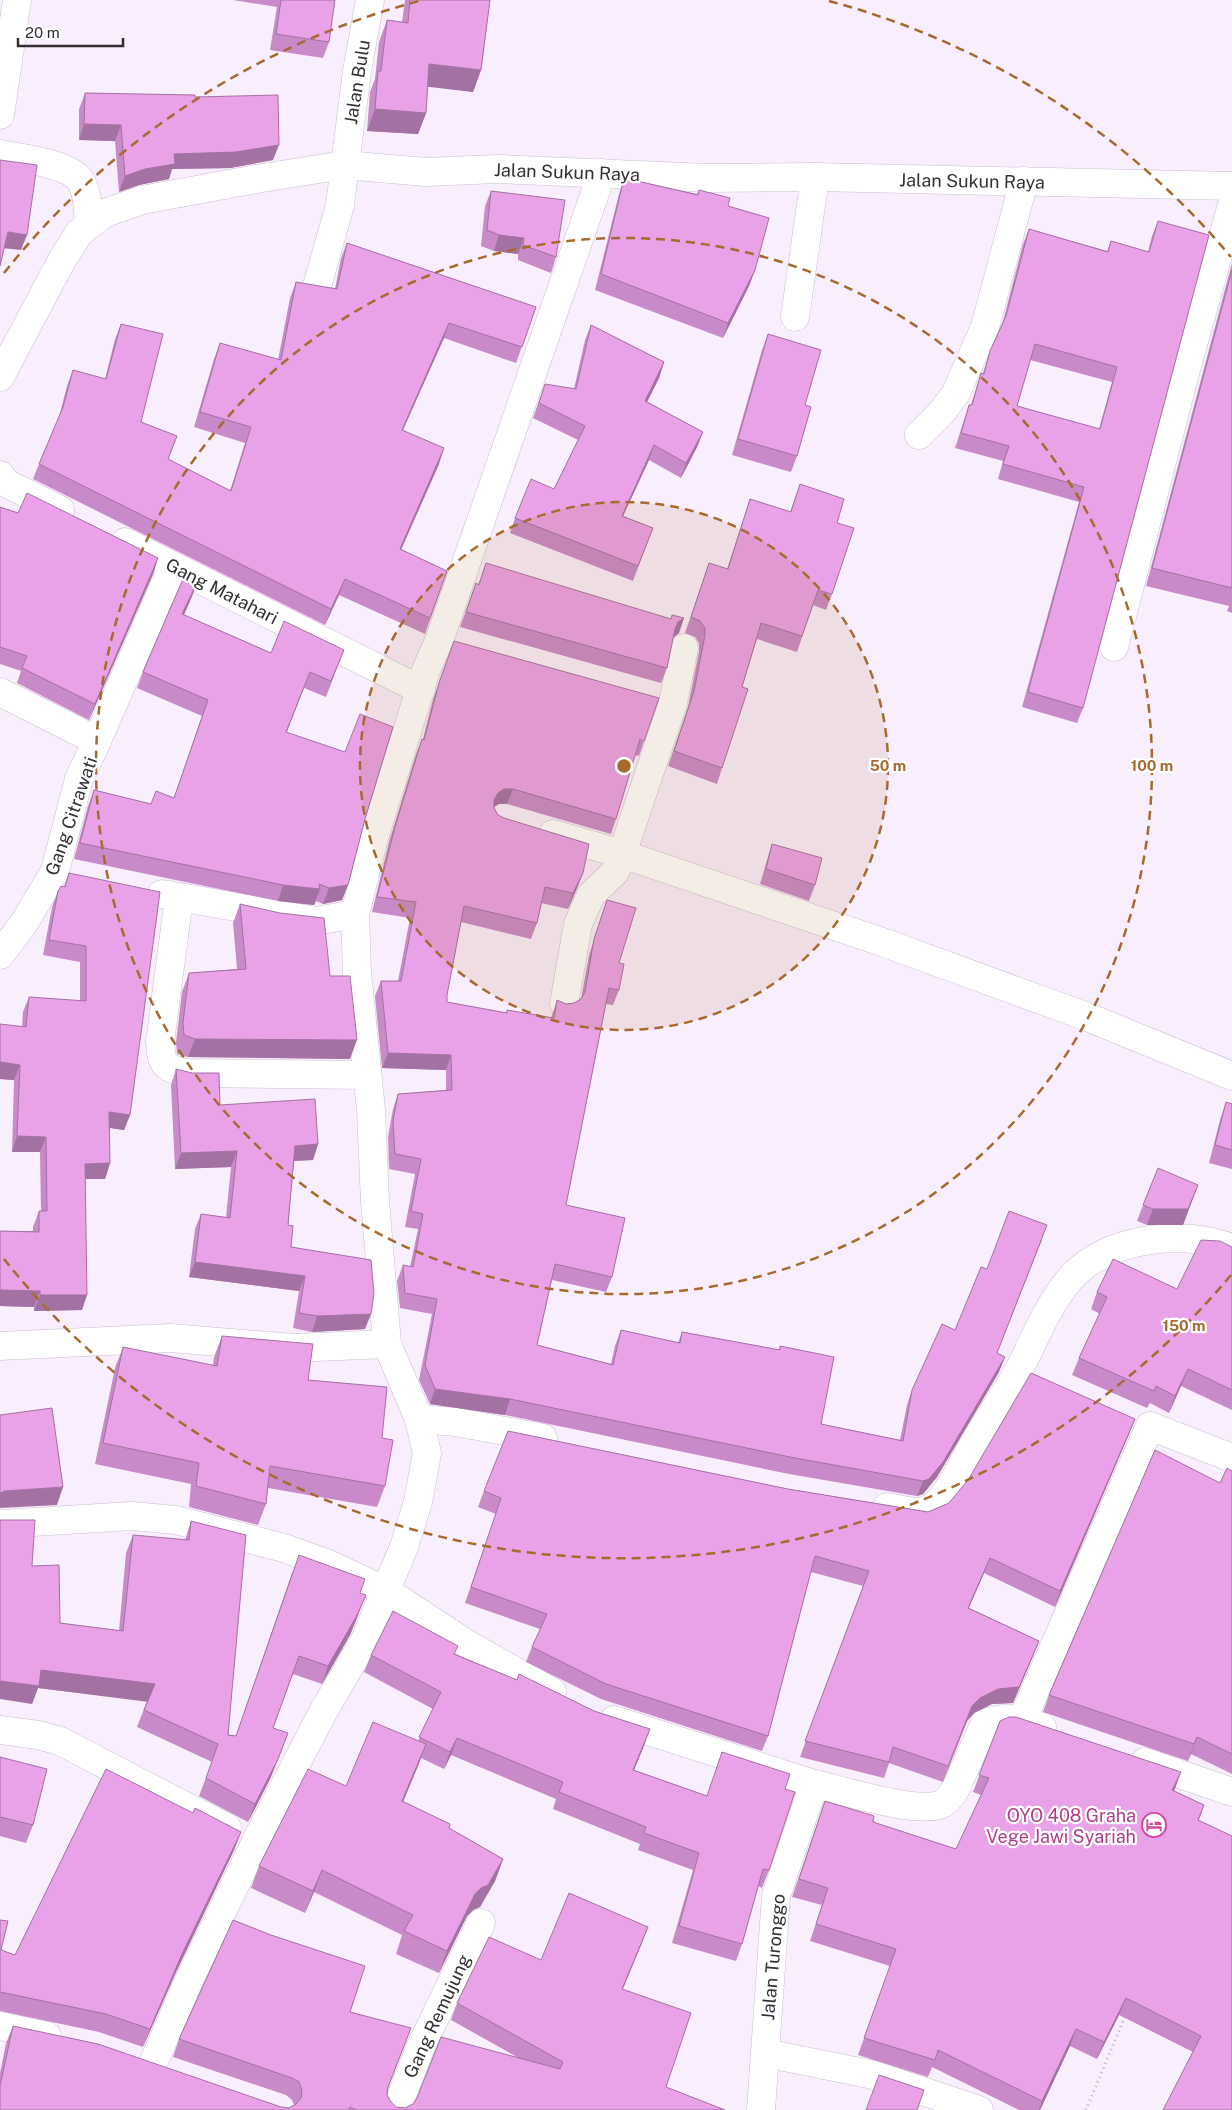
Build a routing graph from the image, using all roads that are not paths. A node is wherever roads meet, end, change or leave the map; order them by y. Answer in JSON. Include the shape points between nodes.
{"nodes":[{"id":1,"x":18,"y":0,"type":"edge"},
{"id":2,"x":370,"y":0,"type":"edge"},
{"id":3,"x":0,"y":115,"type":"edge"},
{"id":4,"x":0,"y":154,"type":"edge"},
{"id":5,"x":344,"y":165,"type":"junction"},
{"id":6,"x":602,"y":172,"type":"junction"},
{"id":7,"x":816,"y":177,"type":"junction"},
{"id":8,"x":1024,"y":181,"type":"junction"},
{"id":9,"x":1232,"y":186,"type":"edge"},
{"id":10,"x":1232,"y":205,"type":"edge"},
{"id":11,"x":89,"y":224,"type":"junction"},
{"id":12,"x":317,"y":286,"type":"edge"},
{"id":13,"x":795,"y":317,"type":"dead end"},
{"id":14,"x":0,"y":377,"type":"edge"},
{"id":15,"x":919,"y":435,"type":"dead end"},
{"id":16,"x":0,"y":475,"type":"edge"},
{"id":17,"x":172,"y":566,"type":"junction"},
{"id":18,"x":440,"y":638,"type":"junction"},
{"id":19,"x":468,"y":646,"type":"edge"},
{"id":20,"x":1114,"y":647,"type":"dead end"},
{"id":21,"x":684,"y":648,"type":"dead end"},
{"id":22,"x":421,"y":690,"type":"junction"},
{"id":23,"x":0,"y":692,"type":"edge"},
{"id":24,"x":645,"y":695,"type":"edge"},
{"id":25,"x":673,"y":703,"type":"junction"},
{"id":26,"x":97,"y":741,"type":"junction"},
{"id":27,"x":531,"y":828,"type":"edge"},
{"id":28,"x":622,"y":854,"type":"junction"},
{"id":29,"x":55,"y":871,"type":"junction"},
{"id":30,"x":84,"y":877,"type":"edge"},
{"id":31,"x":141,"y":890,"type":"edge"},
{"id":32,"x":179,"y":898,"type":"junction"},
{"id":33,"x":355,"y":914,"type":"junction"},
{"id":34,"x":0,"y":955,"type":"edge"},
{"id":35,"x":564,"y":1004,"type":"edge"},
{"id":36,"x":368,"y":1075,"type":"junction"},
{"id":37,"x":1232,"y":1076,"type":"edge"},
{"id":38,"x":1232,"y":1248,"type":"edge"},
{"id":39,"x":387,"y":1344,"type":"junction"},
{"id":40,"x":0,"y":1346,"type":"edge"},
{"id":41,"x":1019,"y":1369,"type":"junction"},
{"id":42,"x":1043,"y":1380,"type":"edge"},
{"id":43,"x":1126,"y":1416,"type":"edge"},
{"id":44,"x":419,"y":1419,"type":"junction"},
{"id":45,"x":1150,"y":1426,"type":"junction"},
{"id":46,"x":565,"y":1442,"type":"edge"},
{"id":47,"x":1232,"y":1458,"type":"edge"},
{"id":48,"x":860,"y":1502,"type":"edge"},
{"id":49,"x":0,"y":1524,"type":"edge"},
{"id":50,"x":386,"y":1591,"type":"junction"},
{"id":51,"x":1022,"y":1721,"type":"junction"},
{"id":52,"x":0,"y":1730,"type":"edge"},
{"id":53,"x":1063,"y":1734,"type":"edge"},
{"id":54,"x":1122,"y":1754,"type":"edge"},
{"id":55,"x":814,"y":1784,"type":"junction"},
{"id":56,"x":1232,"y":1792,"type":"edge"},
{"id":57,"x":255,"y":1843,"type":"junction"},
{"id":58,"x":480,"y":1923,"type":"dead end"},
{"id":59,"x":0,"y":2026,"type":"edge"},
{"id":60,"x":67,"y":2040,"type":"edge"},
{"id":61,"x":765,"y":2053,"type":"junction"},
{"id":62,"x":124,"y":2056,"type":"edge"},
{"id":63,"x":152,"y":2066,"type":"junction"},
{"id":64,"x":179,"y":2075,"type":"edge"},
{"id":65,"x":396,"y":2110,"type":"edge"},
{"id":66,"x":761,"y":2110,"type":"edge"},
{"id":67,"x":979,"y":2110,"type":"edge"}],
"edges":[{"from":1,"to":3,"type":"street"},
{"from":2,"to":5,"type":"street","name":"Jalan Bulu"},
{"from":4,"to":11,"type":"street","via":[[62,167],[79,178],[86,197]]},
{"from":5,"to":6,"type":"street","name":"Jalan Sukun Raya","via":[[425,172],[498,169]]},
{"from":5,"to":11,"type":"street","name":"Jalan Sukun Raya","via":[[142,200],[105,213]]},
{"from":5,"to":12,"type":"street","name":"Jalan Bulu","via":[[340,205]]},
{"from":6,"to":7,"type":"street","name":"Jalan Sukun Raya","via":[[709,178]]},
{"from":6,"to":18,"type":"street"},
{"from":7,"to":8,"type":"street","name":"Jalan Sukun Raya"},
{"from":7,"to":13,"type":"street"},
{"from":8,"to":9,"type":"street","name":"Jalan Sukun Raya"},
{"from":8,"to":15,"type":"street","via":[[985,327],[956,393]]},
{"from":10,"to":20,"type":"street"},
{"from":11,"to":14,"type":"street","name":"Jalan Sukun Raya","via":[[79,232],[62,260]]},
{"from":16,"to":17,"type":"street","name":"Gang Matahari","via":[[6,483]]},
{"from":17,"to":22,"type":"street","name":"Gang Matahari"},
{"from":17,"to":26,"type":"street"},
{"from":18,"to":19,"type":"street"},
{"from":18,"to":22,"type":"street"},
{"from":21,"to":25,"type":"street"},
{"from":22,"to":33,"type":"street","via":[[374,838]]},
{"from":23,"to":26,"type":"street","name":"Gang Citrawati"},
{"from":24,"to":25,"type":"street"},
{"from":25,"to":28,"type":"street"},
{"from":26,"to":29,"type":"street","name":"Gang Citrawati","via":[[79,779]]},
{"from":27,"to":28,"type":"street"},
{"from":28,"to":35,"type":"street","via":[[615,872],[591,895],[578,924]]},
{"from":28,"to":37,"type":"street","via":[[885,943],[1085,1016]]},
{"from":29,"to":30,"type":"street"},
{"from":29,"to":34,"type":"street","name":"Gang Citrawati","via":[[24,923]]},
{"from":31,"to":32,"type":"street"},
{"from":32,"to":33,"type":"street","via":[[316,921]]},
{"from":32,"to":36,"type":"street","via":[[160,1042],[162,1060],[168,1069],[186,1074]]},
{"from":33,"to":36,"type":"street","via":[[356,972]]},
{"from":36,"to":39,"type":"street"},
{"from":38,"to":41,"type":"street","via":[[1218,1243],[1156,1239],[1106,1252],[1071,1278],[1054,1302]]},
{"from":39,"to":40,"type":"street","via":[[292,1348],[170,1338]]},
{"from":39,"to":44,"type":"street"},
{"from":41,"to":42,"type":"street"},
{"from":41,"to":48,"type":"street","via":[[950,1486],[932,1508],[918,1512]]},
{"from":43,"to":45,"type":"street"},
{"from":44,"to":46,"type":"street","via":[[456,1422]]},
{"from":44,"to":50,"type":"street","via":[[427,1453],[418,1502]]},
{"from":45,"to":47,"type":"street"},
{"from":45,"to":51,"type":"street"},
{"from":49,"to":50,"type":"street","via":[[132,1516],[176,1520],[284,1548]]},
{"from":50,"to":55,"type":"street","via":[[522,1678],[579,1706]]},
{"from":50,"to":57,"type":"street","via":[[364,1642],[323,1712]]},
{"from":51,"to":53,"type":"street"},
{"from":51,"to":55,"type":"street","via":[[999,1718],[985,1723],[955,1790],[939,1805],[905,1804]]},
{"from":52,"to":57,"type":"street","via":[[60,1741]]},
{"from":54,"to":56,"type":"street"},
{"from":55,"to":61,"type":"street","name":"Jalan Turonggo","via":[[776,1896]]},
{"from":57,"to":63,"type":"street"},
{"from":58,"to":65,"type":"street","name":"Gang Remujung","via":[[421,2046]]},
{"from":59,"to":60,"type":"street"},
{"from":61,"to":66,"type":"street","name":"Jalan Turonggo"},
{"from":61,"to":67,"type":"street","via":[[874,2075]]},
{"from":62,"to":63,"type":"street"},
{"from":63,"to":64,"type":"street"}]}
